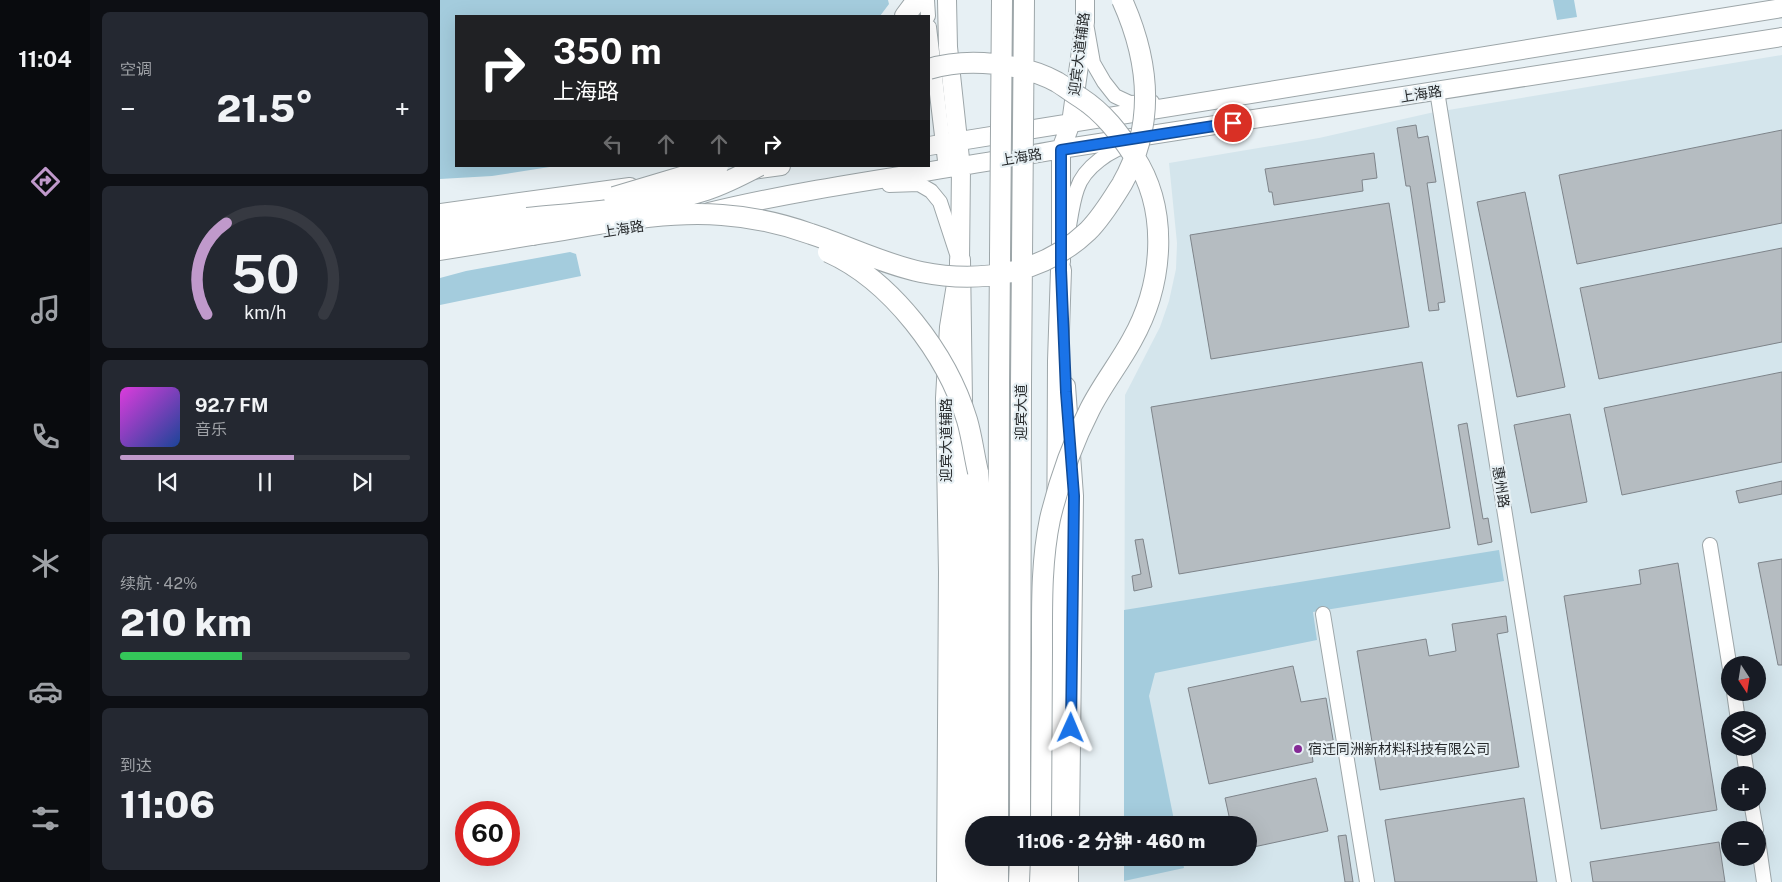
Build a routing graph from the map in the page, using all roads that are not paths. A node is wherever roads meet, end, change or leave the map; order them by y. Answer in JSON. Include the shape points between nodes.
{"nodes":[{"id":1,"x":919,"y":0,"type":"edge"},
{"id":2,"x":927,"y":0,"type":"edge"},
{"id":3,"x":947,"y":0,"type":"edge"},
{"id":4,"x":1002,"y":0,"type":"edge"},
{"id":5,"x":1024,"y":0,"type":"edge"},
{"id":6,"x":1087,"y":0,"type":"edge"},
{"id":7,"x":1122,"y":0,"type":"edge"},
{"id":8,"x":1782,"y":8,"type":"edge"},
{"id":9,"x":906,"y":15,"type":"edge"},
{"id":10,"x":920,"y":15,"type":"edge"},
{"id":11,"x":928,"y":15,"type":"edge"},
{"id":12,"x":1716,"y":18,"type":"junction"},
{"id":13,"x":1085,"y":22,"type":"junction"},
{"id":14,"x":930,"y":36,"type":"edge"},
{"id":15,"x":1782,"y":37,"type":"edge"},
{"id":16,"x":1724,"y":46,"type":"junction"},
{"id":17,"x":930,"y":69,"type":"edge"},
{"id":18,"x":1268,"y":91,"type":"junction"},
{"id":19,"x":1437,"y":91,"type":"junction"},
{"id":20,"x":1272,"y":117,"type":"junction"},
{"id":21,"x":1071,"y":123,"type":"junction"},
{"id":22,"x":943,"y":144,"type":"edge"},
{"id":23,"x":1061,"y":150,"type":"junction"},
{"id":24,"x":754,"y":167,"type":"edge"},
{"id":25,"x":757,"y":167,"type":"edge"},
{"id":26,"x":763,"y":167,"type":"edge"},
{"id":27,"x":954,"y":168,"type":"junction"},
{"id":28,"x":726,"y":169,"type":"edge"},
{"id":29,"x":762,"y":199,"type":"junction"},
{"id":30,"x":440,"y":213,"type":"edge"},
{"id":31,"x":530,"y":226,"type":"junction"},
{"id":32,"x":440,"y":231,"type":"edge"},
{"id":33,"x":440,"y":250,"type":"edge"},
{"id":34,"x":440,"y":257,"type":"edge"},
{"id":35,"x":960,"y":260,"type":"junction"},
{"id":36,"x":1061,"y":270,"type":"junction"},
{"id":37,"x":1710,"y":545,"type":"dead end"},
{"id":38,"x":1323,"y":614,"type":"dead end"},
{"id":39,"x":1728,"y":656,"type":"edge"},
{"id":40,"x":978,"y":816,"type":"edge"},
{"id":41,"x":998,"y":816,"type":"edge"},
{"id":42,"x":1020,"y":816,"type":"edge"},
{"id":43,"x":1041,"y":816,"type":"edge"},
{"id":44,"x":1056,"y":816,"type":"edge"},
{"id":45,"x":1070,"y":816,"type":"edge"},
{"id":46,"x":978,"y":866,"type":"edge"},
{"id":47,"x":998,"y":866,"type":"edge"},
{"id":48,"x":1020,"y":866,"type":"edge"},
{"id":49,"x":1070,"y":866,"type":"edge"},
{"id":50,"x":1762,"y":866,"type":"edge"},
{"id":51,"x":946,"y":882,"type":"edge"},
{"id":52,"x":962,"y":882,"type":"edge"},
{"id":53,"x":978,"y":882,"type":"edge"},
{"id":54,"x":998,"y":882,"type":"edge"},
{"id":55,"x":1020,"y":882,"type":"edge"},
{"id":56,"x":1069,"y":882,"type":"edge"},
{"id":57,"x":1367,"y":882,"type":"edge"},
{"id":58,"x":1564,"y":882,"type":"edge"},
{"id":59,"x":1764,"y":882,"type":"edge"}],
"edges":[{"from":1,"to":9,"type":"highway"},
{"from":1,"to":10,"type":"street"},
{"from":2,"to":11,"type":"street"},
{"from":3,"to":22,"type":"main road","name":"迎宾大道辅路"},
{"from":4,"to":41,"type":"highway","name":"迎宾大道","bridge":true},
{"from":5,"to":42,"type":"highway","name":"迎宾大道","bridge":true},
{"from":6,"to":13,"type":"main road","name":"迎宾大道辅路"},
{"from":7,"to":31,"type":"highway","bridge":true,"via":[[1139,44],[1146,88],[1143,127],[1128,172],[1109,206],[1088,231],[1039,264],[1005,275],[978,277],[920,272],[790,228],[721,215],[660,216]]},
{"from":8,"to":12,"type":"main road","name":"上海路"},
{"from":12,"to":16,"type":"main road","via":[[1726,32]]},
{"from":12,"to":18,"type":"main road","name":"上海路"},
{"from":13,"to":18,"type":"street","via":[[1093,63],[1115,96],[1130,103]]},
{"from":13,"to":21,"type":"main road","name":"迎宾大道辅路"},
{"from":14,"to":22,"type":"street"},
{"from":15,"to":16,"type":"main road","name":"上海路"},
{"from":16,"to":19,"type":"main road","name":"上海路"},
{"from":17,"to":43,"type":"highway","bridge":true,"via":[[969,63],[1008,66],[1057,82],[1092,105],[1118,131],[1142,168],[1154,200],[1159,238],[1156,272],[1146,308],[1133,338],[1090,408],[1063,470],[1045,547]]},
{"from":18,"to":21,"type":"main road","name":"上海路"},
{"from":19,"to":20,"type":"main road","name":"上海路"},
{"from":19,"to":58,"type":"street","name":"惠州路"},
{"from":20,"to":23,"type":"main road","name":"上海路"},
{"from":20,"to":36,"type":"street","via":[[1233,128],[1119,147],[1105,155],[1077,188]]},
{"from":21,"to":22,"type":"main road","name":"上海路"},
{"from":21,"to":23,"type":"main road","name":"迎宾大道辅路"},
{"from":22,"to":27,"type":"main road","name":"迎宾大道辅路"},
{"from":23,"to":27,"type":"main road","name":"上海路"},
{"from":23,"to":36,"type":"main road","name":"迎宾大道辅路"},
{"from":24,"to":28,"type":"street"},
{"from":25,"to":31,"type":"highway","bridge":true,"via":[[706,190],[676,198]]},
{"from":26,"to":28,"type":"main road"},
{"from":27,"to":29,"type":"main road","name":"上海路"},
{"from":27,"to":35,"type":"main road","name":"迎宾大道辅路"},
{"from":28,"to":30,"type":"main road"},
{"from":28,"to":31,"type":"highway","bridge":true,"via":[[631,193]]},
{"from":29,"to":34,"type":"main road","name":"上海路","via":[[660,224]]},
{"from":29,"to":35,"type":"street","via":[[919,184],[940,202]]},
{"from":31,"to":32,"type":"highway"},
{"from":31,"to":33,"type":"highway"},
{"from":31,"to":40,"type":"highway","bridge":true,"via":[[690,219],[780,233],[820,248],[859,269],[902,307],[923,334],[940,360],[967,420],[978,472],[982,530]]},
{"from":35,"to":51,"type":"main road","name":"迎宾大道辅路","via":[[949,327],[945,398],[948,572]]},
{"from":35,"to":52,"type":"highway"},
{"from":36,"to":44,"type":"highway"},
{"from":36,"to":45,"type":"main road","name":"迎宾大道辅路","via":[[1074,496]]},
{"from":37,"to":39,"type":"street"},
{"from":38,"to":57,"type":"street"},
{"from":46,"to":53,"type":"highway"},
{"from":47,"to":54,"type":"highway"},
{"from":48,"to":55,"type":"highway"},
{"from":49,"to":56,"type":"main road"},
{"from":50,"to":59,"type":"street"}]}
